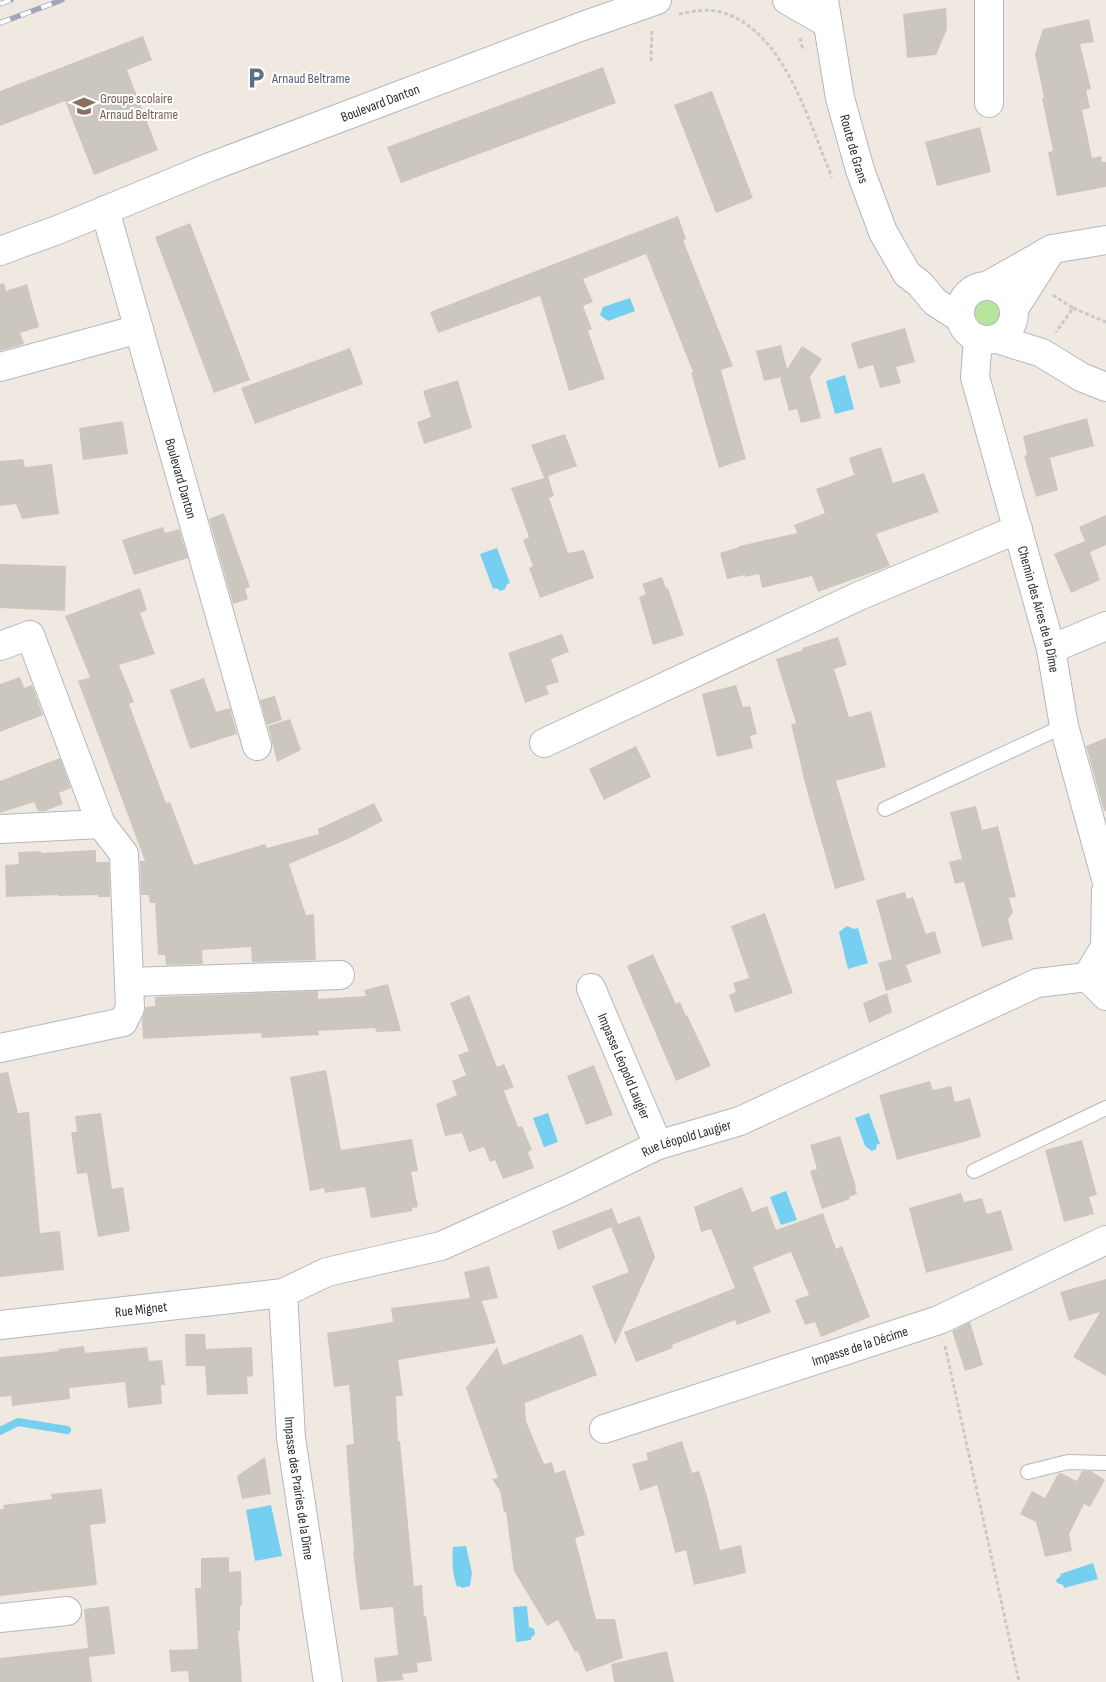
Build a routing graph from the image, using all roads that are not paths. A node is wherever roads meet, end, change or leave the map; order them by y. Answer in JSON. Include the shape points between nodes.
{"nodes":[{"id":1,"x":787,"y":0,"type":"edge"},
{"id":2,"x":989,"y":0,"type":"edge"},
{"id":3,"x":666,"y":7,"type":"edge"},
{"id":4,"x":826,"y":12,"type":"edge"},
{"id":5,"x":988,"y":103,"type":"dead end"},
{"id":6,"x":105,"y":210,"type":"junction"},
{"id":7,"x":1106,"y":240,"type":"edge"},
{"id":8,"x":1052,"y":249,"type":"junction"},
{"id":9,"x":0,"y":250,"type":"edge"},
{"id":10,"x":920,"y":284,"type":"junction"},
{"id":11,"x":978,"y":289,"type":"junction"},
{"id":12,"x":1014,"y":313,"type":"junction"},
{"id":13,"x":960,"y":318,"type":"junction"},
{"id":14,"x":139,"y":329,"type":"junction"},
{"id":15,"x":987,"y":339,"type":"junction"},
{"id":16,"x":1047,"y":346,"type":"junction"},
{"id":17,"x":0,"y":367,"type":"edge"},
{"id":18,"x":1106,"y":386,"type":"edge"},
{"id":19,"x":1018,"y":529,"type":"junction"},
{"id":20,"x":1106,"y":626,"type":"edge"},
{"id":21,"x":0,"y":646,"type":"edge"},
{"id":22,"x":1051,"y":649,"type":"junction"},
{"id":23,"x":1064,"y":726,"type":"junction"},
{"id":24,"x":544,"y":743,"type":"dead end"},
{"id":25,"x":257,"y":746,"type":"dead end"},
{"id":26,"x":885,"y":809,"type":"dead end"},
{"id":27,"x":101,"y":824,"type":"junction"},
{"id":28,"x":0,"y":828,"type":"edge"},
{"id":29,"x":1106,"y":879,"type":"edge"},
{"id":30,"x":1106,"y":891,"type":"edge"},
{"id":31,"x":340,"y":975,"type":"dead end"},
{"id":32,"x":1100,"y":980,"type":"edge"},
{"id":33,"x":130,"y":982,"type":"junction"},
{"id":34,"x":590,"y":988,"type":"dead end"},
{"id":35,"x":0,"y":1048,"type":"edge"},
{"id":36,"x":1106,"y":1108,"type":"edge"},
{"id":37,"x":658,"y":1145,"type":"junction"},
{"id":38,"x":974,"y":1171,"type":"dead end"},
{"id":39,"x":1106,"y":1240,"type":"edge"},
{"id":40,"x":283,"y":1293,"type":"junction"},
{"id":41,"x":0,"y":1325,"type":"edge"},
{"id":42,"x":604,"y":1429,"type":"dead end"},
{"id":43,"x":1106,"y":1463,"type":"edge"},
{"id":44,"x":1028,"y":1472,"type":"dead end"},
{"id":45,"x":67,"y":1611,"type":"dead end"},
{"id":46,"x":0,"y":1618,"type":"edge"},
{"id":47,"x":328,"y":1682,"type":"edge"}],
"edges":[{"from":1,"to":4,"type":"street"},
{"from":2,"to":5,"type":"street"},
{"from":3,"to":6,"type":"street","name":"Boulevard Danton","via":[[580,27]]},
{"from":4,"to":10,"type":"street","name":"Route de Grans","via":[[840,98],[860,170],[898,260],[907,274]]},
{"from":6,"to":9,"type":"street","name":"Boulevard Danton"},
{"from":6,"to":14,"type":"street","name":"Boulevard Danton"},
{"from":7,"to":8,"type":"street"},
{"from":8,"to":11,"type":"street"},
{"from":8,"to":12,"type":"street"},
{"from":10,"to":11,"type":"street"},
{"from":10,"to":13,"type":"street","name":"Route de Grans","via":[[935,302]]},
{"from":11,"to":12,"type":"street","via":[[996,288],[1004,292],[1011,300]]},
{"from":11,"to":13,"type":"street","via":[[964,300]]},
{"from":12,"to":15,"type":"street","via":[[1011,327],[1005,334]]},
{"from":12,"to":16,"type":"street","via":[[1029,334]]},
{"from":13,"to":15,"type":"street","via":[[970,335]]},
{"from":14,"to":17,"type":"street"},
{"from":14,"to":25,"type":"street","name":"Boulevard Danton"},
{"from":15,"to":16,"type":"street"},
{"from":15,"to":19,"type":"street","name":"Chemin des Aires de la Dîme","via":[[974,377]]},
{"from":16,"to":18,"type":"street","via":[[1081,376]]},
{"from":19,"to":22,"type":"street","name":"Chemin des Aires de la Dîme"},
{"from":19,"to":24,"type":"street","via":[[859,596]]},
{"from":20,"to":22,"type":"street"},
{"from":21,"to":27,"type":"street","via":[[30,635]]},
{"from":22,"to":23,"type":"street","name":"Chemin des Aires de la Dîme"},
{"from":23,"to":26,"type":"lane"},
{"from":23,"to":29,"type":"street","name":"Chemin des Aires de la Dîme"},
{"from":27,"to":28,"type":"street"},
{"from":27,"to":33,"type":"street","via":[[124,854]]},
{"from":30,"to":32,"type":"street","via":[[1105,947]]},
{"from":31,"to":33,"type":"street"},
{"from":32,"to":37,"type":"street","name":"Rue Léopold Laugier","via":[[1037,983],[740,1121]]},
{"from":33,"to":35,"type":"street","via":[[130,1008],[124,1022]]},
{"from":34,"to":37,"type":"street","name":"Impasse Léopold Laugier"},
{"from":36,"to":38,"type":"lane"},
{"from":37,"to":40,"type":"street","name":"Rue Léopold Laugier","via":[[568,1190],[441,1246],[327,1272]]},
{"from":39,"to":42,"type":"street","name":"Impasse de la Décime","via":[[939,1320]]},
{"from":40,"to":41,"type":"street","name":"Rue Mignet"},
{"from":40,"to":47,"type":"street","name":"Impasse des Prairies de la Dîme","via":[[291,1438]]},
{"from":43,"to":44,"type":"lane","via":[[1068,1462]]},
{"from":45,"to":46,"type":"street"}]}
